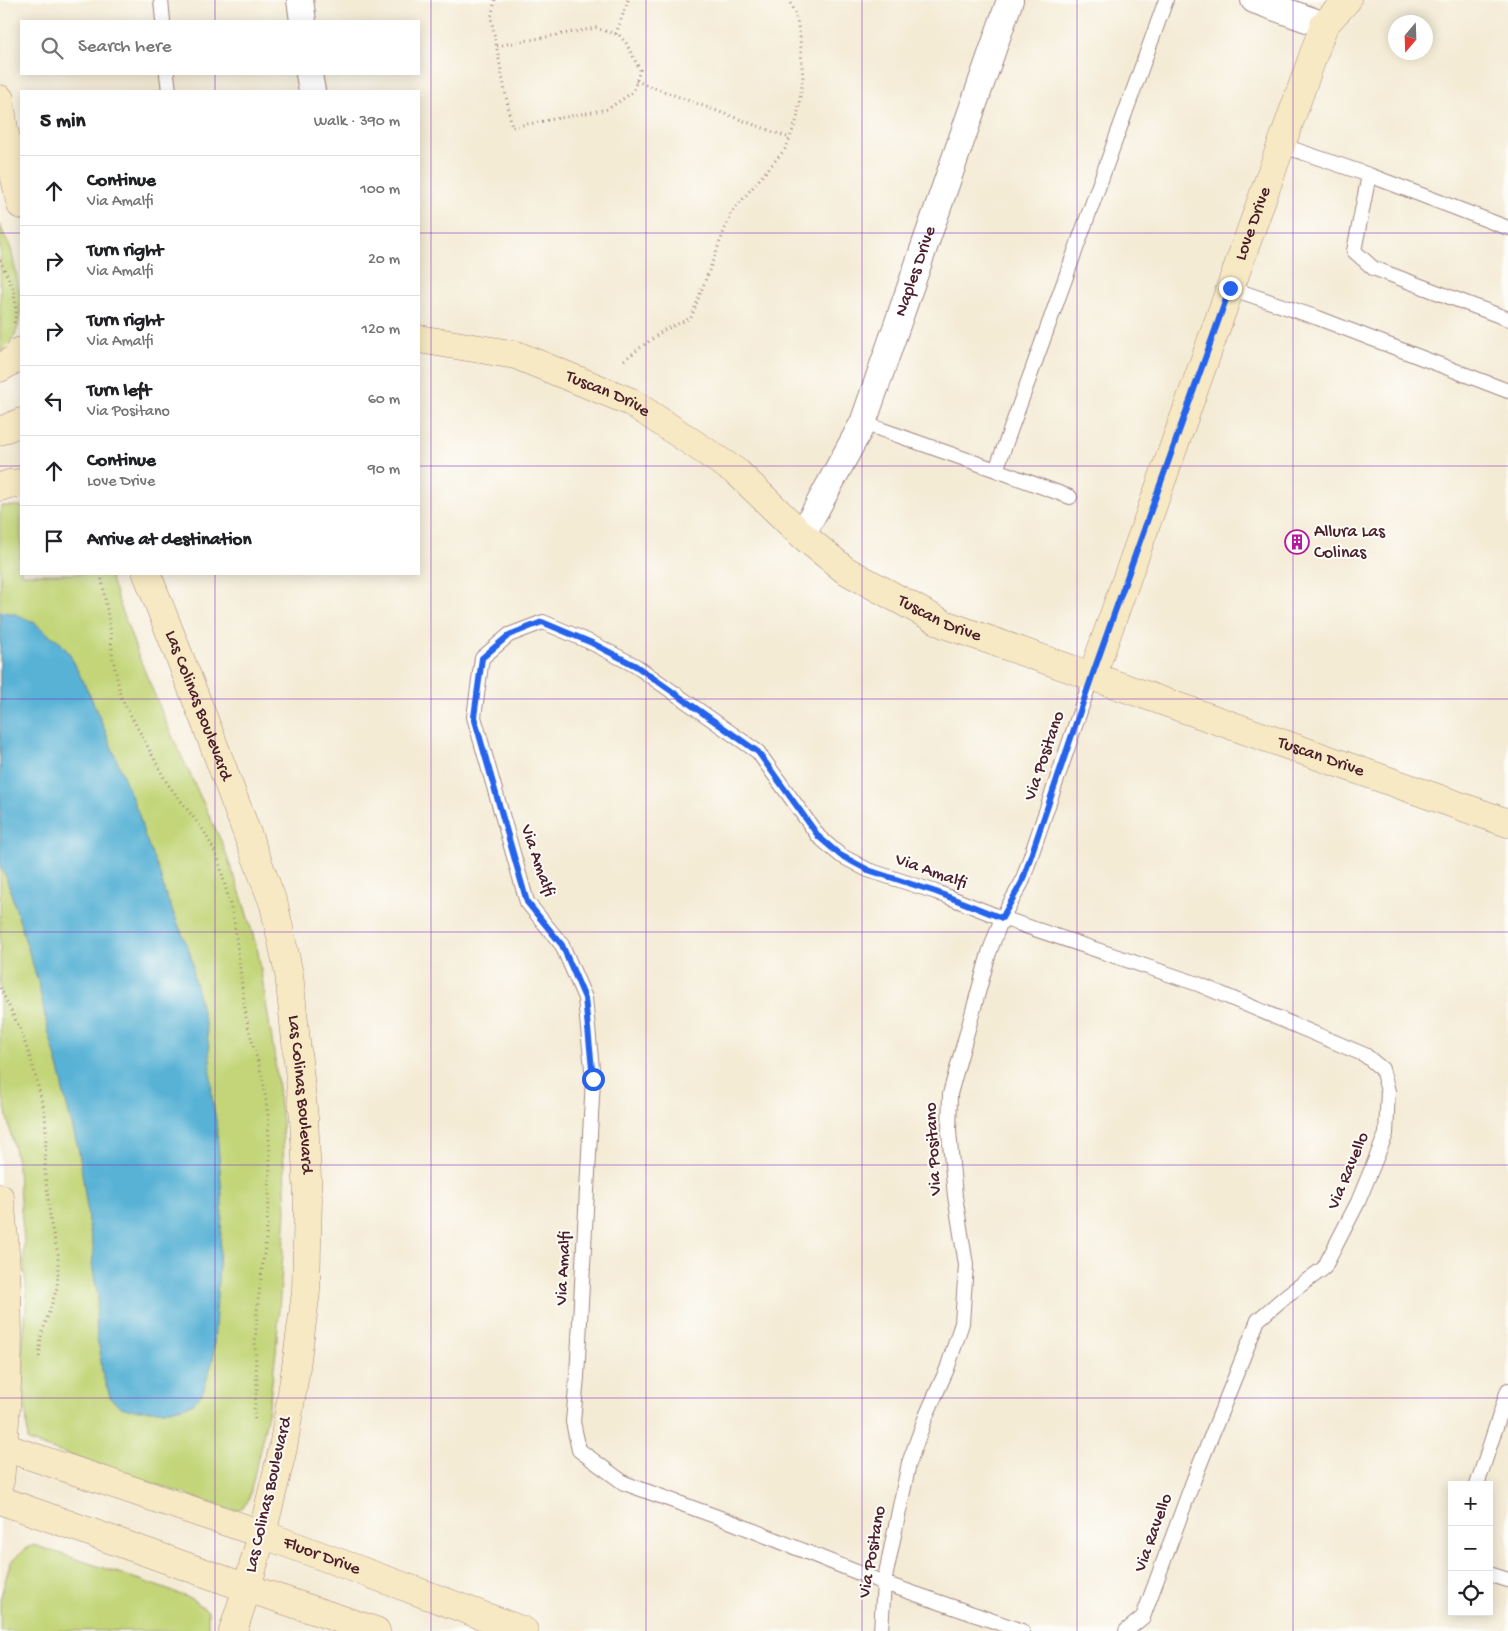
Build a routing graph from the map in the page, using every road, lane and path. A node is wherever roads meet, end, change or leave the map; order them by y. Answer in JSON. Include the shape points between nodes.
{"nodes":[{"id":1,"x":161,"y":0,"type":"edge"},
{"id":2,"x":300,"y":0,"type":"edge"},
{"id":3,"x":495,"y":0,"type":"edge"},
{"id":4,"x":628,"y":0,"type":"edge"},
{"id":5,"x":789,"y":0,"type":"edge"},
{"id":6,"x":1010,"y":0,"type":"edge"},
{"id":7,"x":1166,"y":0,"type":"edge"},
{"id":8,"x":1254,"y":0,"type":"edge"},
{"id":9,"x":1347,"y":0,"type":"edge"},
{"id":10,"x":1321,"y":13,"type":"edge"},
{"id":11,"x":163,"y":20,"type":"edge"},
{"id":12,"x":303,"y":20,"type":"edge"},
{"id":13,"x":616,"y":34,"type":"junction"},
{"id":14,"x":496,"y":46,"type":"junction"},
{"id":15,"x":167,"y":75,"type":"edge"},
{"id":16,"x":310,"y":75,"type":"edge"},
{"id":17,"x":636,"y":81,"type":"junction"},
{"id":18,"x":169,"y":90,"type":"edge"},
{"id":19,"x":312,"y":90,"type":"edge"},
{"id":20,"x":0,"y":99,"type":"edge"},
{"id":21,"x":790,"y":138,"type":"junction"},
{"id":22,"x":1281,"y":145,"type":"junction"},
{"id":23,"x":1369,"y":175,"type":"junction"},
{"id":24,"x":20,"y":201,"type":"edge"},
{"id":25,"x":1508,"y":228,"type":"edge"},
{"id":26,"x":0,"y":260,"type":"edge"},
{"id":27,"x":1230,"y":288,"type":"junction"},
{"id":28,"x":1508,"y":319,"type":"edge"},
{"id":29,"x":420,"y":339,"type":"edge"},
{"id":30,"x":17,"y":340,"type":"edge"},
{"id":31,"x":624,"y":360,"type":"dead end"},
{"id":32,"x":0,"y":368,"type":"edge"},
{"id":33,"x":1508,"y":391,"type":"edge"},
{"id":34,"x":20,"y":422,"type":"edge"},
{"id":35,"x":863,"y":423,"type":"junction"},
{"id":36,"x":0,"y":431,"type":"edge"},
{"id":37,"x":996,"y":470,"type":"junction"},
{"id":38,"x":20,"y":483,"type":"edge"},
{"id":39,"x":0,"y":488,"type":"edge"},
{"id":40,"x":1070,"y":497,"type":"dead end"},
{"id":41,"x":802,"y":534,"type":"junction"},
{"id":42,"x":101,"y":575,"type":"edge"},
{"id":43,"x":134,"y":575,"type":"edge"},
{"id":44,"x":148,"y":575,"type":"edge"},
{"id":45,"x":162,"y":575,"type":"edge"},
{"id":46,"x":165,"y":619,"type":"junction"},
{"id":47,"x":1092,"y":676,"type":"junction"},
{"id":48,"x":1508,"y":823,"type":"edge"},
{"id":49,"x":1002,"y":918,"type":"junction"},
{"id":50,"x":0,"y":988,"type":"edge"},
{"id":51,"x":0,"y":1198,"type":"edge"},
{"id":52,"x":36,"y":1366,"type":"dead end"},
{"id":53,"x":1508,"y":1390,"type":"edge"},
{"id":54,"x":255,"y":1424,"type":"dead end"},
{"id":55,"x":2,"y":1446,"type":"edge"},
{"id":56,"x":0,"y":1481,"type":"edge"},
{"id":57,"x":1479,"y":1481,"type":"edge"},
{"id":58,"x":0,"y":1500,"type":"edge"},
{"id":59,"x":262,"y":1534,"type":"junction"},
{"id":60,"x":1493,"y":1575,"type":"edge"},
{"id":61,"x":1508,"y":1580,"type":"edge"},
{"id":62,"x":884,"y":1582,"type":"junction"},
{"id":63,"x":247,"y":1588,"type":"junction"},
{"id":64,"x":358,"y":1629,"type":"edge"},
{"id":65,"x":233,"y":1631,"type":"edge"},
{"id":66,"x":524,"y":1631,"type":"edge"},
{"id":67,"x":881,"y":1631,"type":"edge"},
{"id":68,"x":1022,"y":1631,"type":"edge"},
{"id":69,"x":1126,"y":1631,"type":"edge"}],
"edges":[{"from":1,"to":11,"type":"lane"},
{"from":2,"to":12,"type":"street"},
{"from":3,"to":14,"type":"path","via":[[491,18]]},
{"from":4,"to":13,"type":"path"},
{"from":5,"to":21,"type":"path","via":[[797,20],[803,79],[797,119]]},
{"from":6,"to":35,"type":"street","name":"Naples Drive"},
{"from":7,"to":37,"type":"lane"},
{"from":8,"to":10,"type":"street"},
{"from":9,"to":10,"type":"street","name":"Love Drive"},
{"from":10,"to":22,"type":"street","name":"Love Drive"},
{"from":13,"to":14,"type":"path","via":[[596,28]]},
{"from":13,"to":17,"type":"path","via":[[626,43],[640,70]]},
{"from":14,"to":17,"type":"path","via":[[512,127],[608,109],[633,92]]},
{"from":15,"to":18,"type":"lane"},
{"from":16,"to":19,"type":"street"},
{"from":17,"to":21,"type":"path"},
{"from":20,"to":24,"type":"street"},
{"from":21,"to":31,"type":"path","via":[[786,148],[731,213],[691,318],[664,330]]},
{"from":22,"to":23,"type":"lane"},
{"from":22,"to":27,"type":"street","name":"Love Drive"},
{"from":23,"to":25,"type":"lane"},
{"from":23,"to":28,"type":"lane","via":[[1354,251],[1373,268]]},
{"from":26,"to":30,"type":"path","via":[[14,291]]},
{"from":27,"to":33,"type":"lane"},
{"from":27,"to":47,"type":"street","name":"Love Drive"},
{"from":29,"to":41,"type":"street","name":"Tuscan Drive","via":[[516,355],[631,402],[738,473]]},
{"from":30,"to":32,"type":"street","via":[[15,359]]},
{"from":34,"to":36,"type":"street"},
{"from":35,"to":37,"type":"lane"},
{"from":35,"to":41,"type":"street","name":"Naples Drive"},
{"from":37,"to":40,"type":"lane"},
{"from":38,"to":39,"type":"street"},
{"from":41,"to":47,"type":"street","name":"Tuscan Drive","via":[[845,570],[944,624]]},
{"from":42,"to":54,"type":"path","via":[[122,697],[167,783],[204,831],[218,858],[234,920],[246,1017],[263,1079],[268,1115],[269,1182],[257,1310]]},
{"from":43,"to":46,"type":"street"},
{"from":44,"to":46,"type":"street","name":"Las Colinas Boulevard"},
{"from":45,"to":46,"type":"street"},
{"from":46,"to":59,"type":"street","name":"Las Colinas Boulevard","via":[[274,905],[289,974],[304,1118],[308,1198],[306,1292],[283,1448]]},
{"from":47,"to":48,"type":"street","name":"Tuscan Drive"},
{"from":47,"to":49,"type":"lane","name":"Via Positano","via":[[1022,882]]},
{"from":49,"to":62,"type":"lane","name":"Via Positano","via":[[989,953],[950,1094],[954,1196],[966,1265],[962,1323],[948,1369],[926,1416],[909,1464]]},
{"from":49,"to":62,"type":"lane","name":"Via Amalfi","via":[[868,870],[840,855],[819,837],[758,752],[636,666],[592,643],[542,622],[509,635],[482,658],[474,717],[527,902],[562,945],[585,998],[593,1079],[573,1422],[579,1450],[624,1483]]},
{"from":49,"to":69,"type":"lane","name":"Via Ravello","via":[[1198,984],[1364,1055],[1382,1069],[1388,1091],[1386,1134],[1358,1202],[1324,1268],[1258,1320],[1143,1617]]},
{"from":50,"to":52,"type":"path","via":[[20,1029],[45,1113],[45,1172],[58,1254],[58,1276]]},
{"from":51,"to":55,"type":"street","via":[[8,1314]]},
{"from":53,"to":57,"type":"lane"},
{"from":55,"to":56,"type":"street"},
{"from":55,"to":59,"type":"street","name":"Fluor Drive"},
{"from":58,"to":63,"type":"street"},
{"from":59,"to":63,"type":"street","name":"Las Colinas Boulevard"},
{"from":59,"to":66,"type":"street","name":"Fluor Drive"},
{"from":60,"to":61,"type":"lane"},
{"from":62,"to":67,"type":"lane","name":"Via Positano"},
{"from":62,"to":68,"type":"lane"},
{"from":63,"to":64,"type":"street"},
{"from":63,"to":65,"type":"street","name":"Las Colinas Boulevard"}]}
